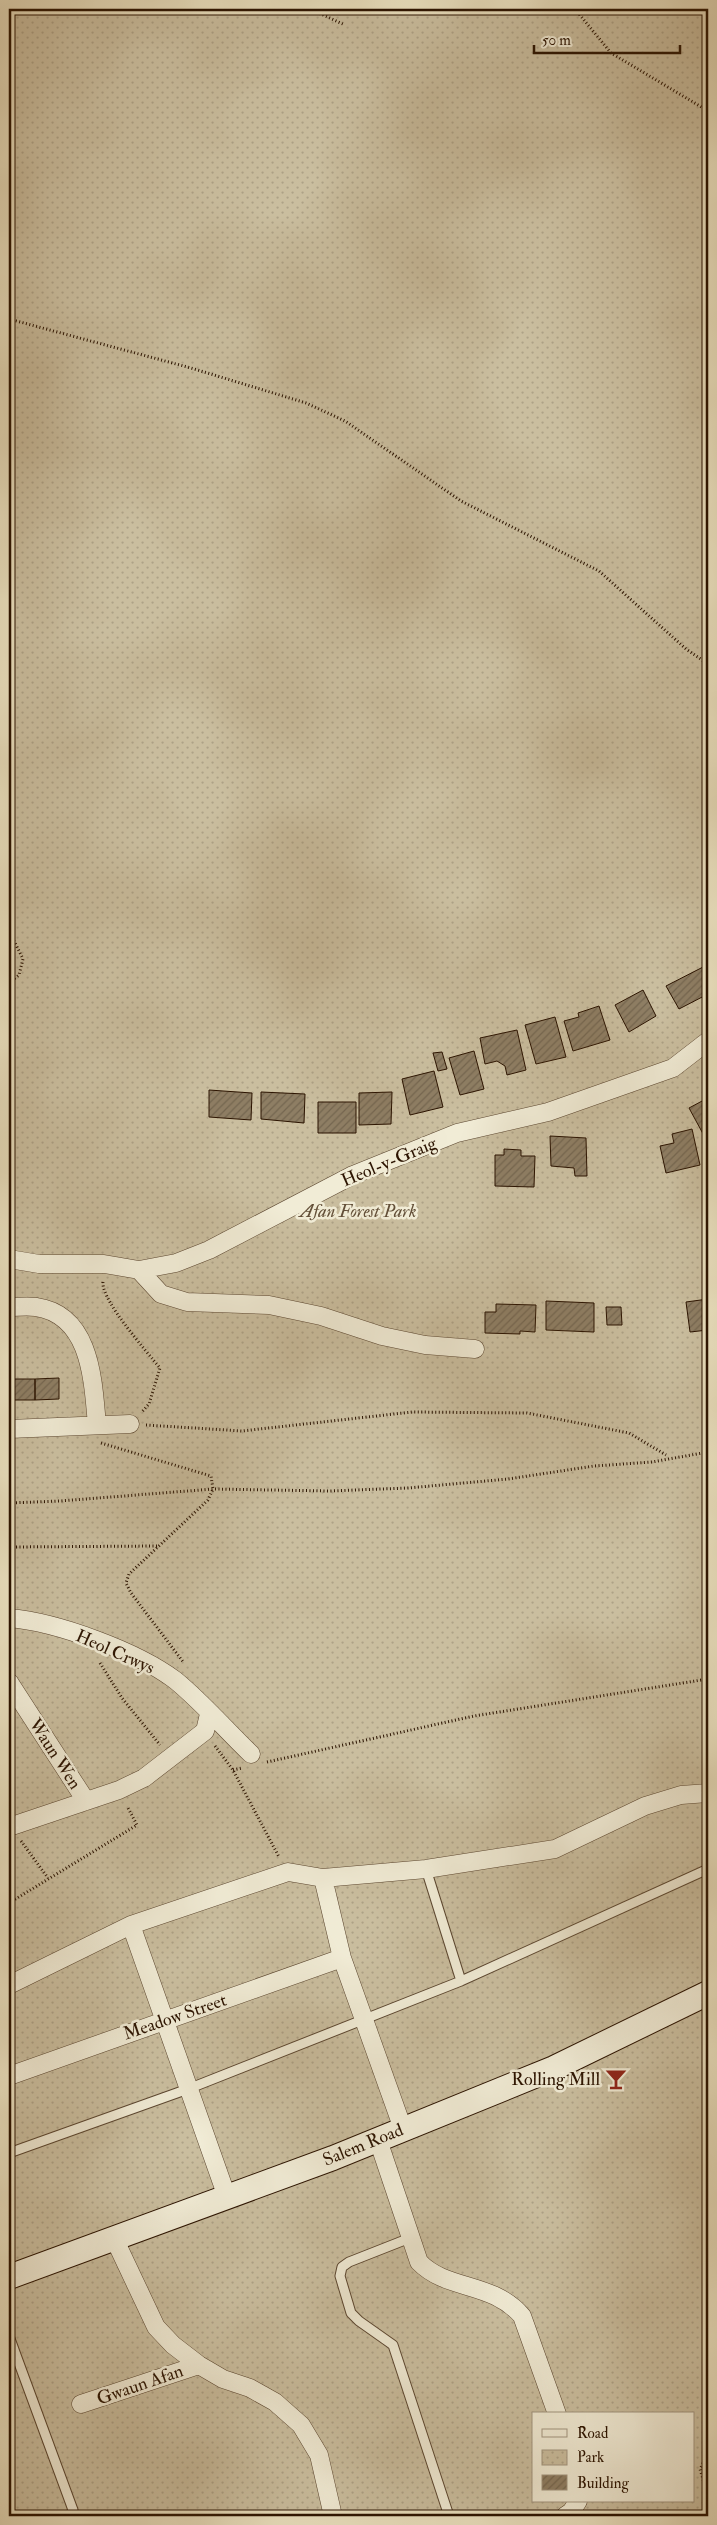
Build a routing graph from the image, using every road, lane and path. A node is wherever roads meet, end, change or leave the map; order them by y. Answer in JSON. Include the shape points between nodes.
{"nodes":[{"id":1,"x":310,"y":9,"type":"edge"},
{"id":2,"x":576,"y":9,"type":"edge"},
{"id":3,"x":344,"y":25,"type":"dead end"},
{"id":4,"x":708,"y":111,"type":"edge"},
{"id":5,"x":9,"y":319,"type":"edge"},
{"id":6,"x":708,"y":664,"type":"edge"},
{"id":7,"x":9,"y":931,"type":"edge"},
{"id":8,"x":9,"y":983,"type":"edge"},
{"id":9,"x":708,"y":1040,"type":"edge"},
{"id":10,"x":9,"y":1259,"type":"edge"},
{"id":11,"x":104,"y":1264,"type":"junction"},
{"id":12,"x":139,"y":1270,"type":"junction"},
{"id":13,"x":9,"y":1307,"type":"edge"},
{"id":14,"x":475,"y":1349,"type":"dead end"},
{"id":15,"x":130,"y":1424,"type":"junction"},
{"id":16,"x":97,"y":1425,"type":"junction"},
{"id":17,"x":76,"y":1426,"type":"junction"},
{"id":18,"x":9,"y":1429,"type":"edge"},
{"id":19,"x":708,"y":1452,"type":"edge"},
{"id":20,"x":666,"y":1455,"type":"dead end"},
{"id":21,"x":213,"y":1489,"type":"junction"},
{"id":22,"x":9,"y":1503,"type":"edge"},
{"id":23,"x":158,"y":1546,"type":"junction"},
{"id":24,"x":9,"y":1548,"type":"edge"},
{"id":25,"x":9,"y":1618,"type":"edge"},
{"id":26,"x":100,"y":1663,"type":"dead end"},
{"id":27,"x":189,"y":1670,"type":"dead end"},
{"id":28,"x":708,"y":1679,"type":"edge"},
{"id":29,"x":9,"y":1682,"type":"edge"},
{"id":30,"x":207,"y":1722,"type":"junction"},
{"id":31,"x":171,"y":1759,"type":"junction"},
{"id":32,"x":253,"y":1762,"type":"junction"},
{"id":33,"x":232,"y":1770,"type":"junction"},
{"id":34,"x":708,"y":1793,"type":"edge"},
{"id":35,"x":86,"y":1801,"type":"junction"},
{"id":36,"x":137,"y":1825,"type":"dead end"},
{"id":37,"x":10,"y":1827,"type":"edge"},
{"id":38,"x":426,"y":1869,"type":"junction"},
{"id":39,"x":708,"y":1869,"type":"edge"},
{"id":40,"x":288,"y":1872,"type":"junction"},
{"id":41,"x":48,"y":1878,"type":"junction"},
{"id":42,"x":323,"y":1878,"type":"junction"},
{"id":43,"x":9,"y":1903,"type":"edge"},
{"id":44,"x":131,"y":1924,"type":"junction"},
{"id":45,"x":342,"y":1958,"type":"junction"},
{"id":46,"x":461,"y":1981,"type":"junction"},
{"id":47,"x":9,"y":1985,"type":"edge"},
{"id":48,"x":708,"y":1993,"type":"edge"},
{"id":49,"x":164,"y":2021,"type":"junction"},
{"id":50,"x":363,"y":2021,"type":"junction"},
{"id":51,"x":9,"y":2076,"type":"edge"},
{"id":52,"x":188,"y":2089,"type":"junction"},
{"id":53,"x":403,"y":2129,"type":"junction"},
{"id":54,"x":378,"y":2140,"type":"junction"},
{"id":55,"x":9,"y":2153,"type":"edge"},
{"id":56,"x":226,"y":2197,"type":"junction"},
{"id":57,"x":114,"y":2238,"type":"junction"},
{"id":58,"x":410,"y":2238,"type":"junction"},
{"id":59,"x":9,"y":2276,"type":"edge"},
{"id":60,"x":9,"y":2336,"type":"edge"},
{"id":61,"x":198,"y":2365,"type":"junction"},
{"id":62,"x":81,"y":2404,"type":"dead end"},
{"id":63,"x":556,"y":2412,"type":"edge"},
{"id":64,"x":708,"y":2454,"type":"edge"},
{"id":65,"x":708,"y":2496,"type":"edge"},
{"id":66,"x":577,"y":2502,"type":"edge"},
{"id":67,"x":69,"y":2516,"type":"edge"},
{"id":68,"x":333,"y":2516,"type":"edge"},
{"id":69,"x":449,"y":2516,"type":"edge"},
{"id":70,"x":565,"y":2516,"type":"edge"}],
"edges":[{"from":1,"to":3,"type":"path"},
{"from":2,"to":4,"type":"path","via":[[611,53]]},
{"from":5,"to":6,"type":"path","via":[[191,368],[306,403],[345,421],[461,500],[599,571]]},
{"from":7,"to":8,"type":"path","via":[[23,958],[19,975]]},
{"from":9,"to":12,"type":"street","name":"Heol-y-Graig","via":[[674,1068],[548,1112],[457,1133],[353,1175],[209,1250],[176,1263]]},
{"from":10,"to":11,"type":"street","name":"Heol-y-Graig","via":[[39,1264]]},
{"from":11,"to":12,"type":"street","name":"Heol-y-Graig"},
{"from":11,"to":15,"type":"path","via":[[102,1288],[114,1309],[160,1368],[148,1404]]},
{"from":12,"to":14,"type":"street","via":[[160,1294],[187,1302],[269,1305],[321,1316],[382,1336],[425,1345]]},
{"from":13,"to":16,"type":"street","via":[[38,1308],[58,1316],[74,1329],[86,1350],[91,1368]]},
{"from":15,"to":16,"type":"street"},
{"from":15,"to":20,"type":"path","via":[[242,1431],[412,1412],[527,1413],[628,1433]]},
{"from":16,"to":17,"type":"street"},
{"from":17,"to":18,"type":"street"},
{"from":17,"to":21,"type":"path","via":[[105,1446],[211,1476]]},
{"from":19,"to":21,"type":"path","via":[[652,1462],[408,1488],[329,1491]]},
{"from":21,"to":22,"type":"path"},
{"from":21,"to":23,"type":"path","via":[[208,1500]]},
{"from":23,"to":24,"type":"path"},
{"from":23,"to":27,"type":"path","via":[[130,1574],[126,1583]]},
{"from":25,"to":30,"type":"street","name":"Heol Crwys","via":[[84,1636],[136,1657],[173,1679],[199,1701]]},
{"from":26,"to":31,"type":"path","via":[[122,1698]]},
{"from":28,"to":32,"type":"path","via":[[474,1716]]},
{"from":29,"to":35,"type":"street","name":"Waun Wen"},
{"from":30,"to":31,"type":"street","name":"Waun Wen"},
{"from":30,"to":32,"type":"street","name":"Heol Crwys"},
{"from":30,"to":33,"type":"path"},
{"from":31,"to":35,"type":"street","name":"Waun Wen","via":[[144,1778]]},
{"from":32,"to":33,"type":"path"},
{"from":33,"to":40,"type":"path"},
{"from":34,"to":38,"type":"street","via":[[681,1795],[645,1806],[555,1849]]},
{"from":35,"to":37,"type":"street","name":"Waun Wen"},
{"from":36,"to":41,"type":"path"},
{"from":37,"to":41,"type":"path"},
{"from":38,"to":42,"type":"street"},
{"from":38,"to":46,"type":"lane"},
{"from":39,"to":46,"type":"lane"},
{"from":40,"to":42,"type":"street"},
{"from":40,"to":44,"type":"street"},
{"from":41,"to":43,"type":"path"},
{"from":42,"to":45,"type":"street"},
{"from":44,"to":47,"type":"street"},
{"from":44,"to":49,"type":"street"},
{"from":45,"to":49,"type":"street","name":"Meadow Street"},
{"from":45,"to":50,"type":"street"},
{"from":46,"to":50,"type":"lane"},
{"from":48,"to":53,"type":"main road","name":"Salem Road","via":[[554,2068]]},
{"from":49,"to":51,"type":"street","name":"Meadow Street"},
{"from":49,"to":52,"type":"street"},
{"from":50,"to":52,"type":"lane"},
{"from":50,"to":53,"type":"street"},
{"from":52,"to":55,"type":"lane"},
{"from":52,"to":56,"type":"street"},
{"from":53,"to":54,"type":"main road","name":"Salem Road"},
{"from":54,"to":56,"type":"main road","name":"Salem Road"},
{"from":54,"to":58,"type":"street"},
{"from":56,"to":57,"type":"main road","name":"Salem Road"},
{"from":57,"to":59,"type":"main road","name":"Salem Road"},
{"from":57,"to":61,"type":"street","name":"Gwaun Afan","via":[[156,2327]]},
{"from":58,"to":63,"type":"street","via":[[419,2262],[429,2272],[497,2295],[511,2303],[522,2316]]},
{"from":58,"to":69,"type":"lane","via":[[349,2262],[342,2267],[340,2276],[351,2313],[393,2345]]},
{"from":60,"to":67,"type":"lane","via":[[73,2510]]},
{"from":61,"to":62,"type":"street","name":"Gwaun Afan"},
{"from":61,"to":68,"type":"street","name":"Gwaun Afan","via":[[223,2379],[258,2392],[301,2425],[319,2455]]},
{"from":64,"to":65,"type":"path","via":[[700,2469]]},
{"from":66,"to":70,"type":"street"}]}
